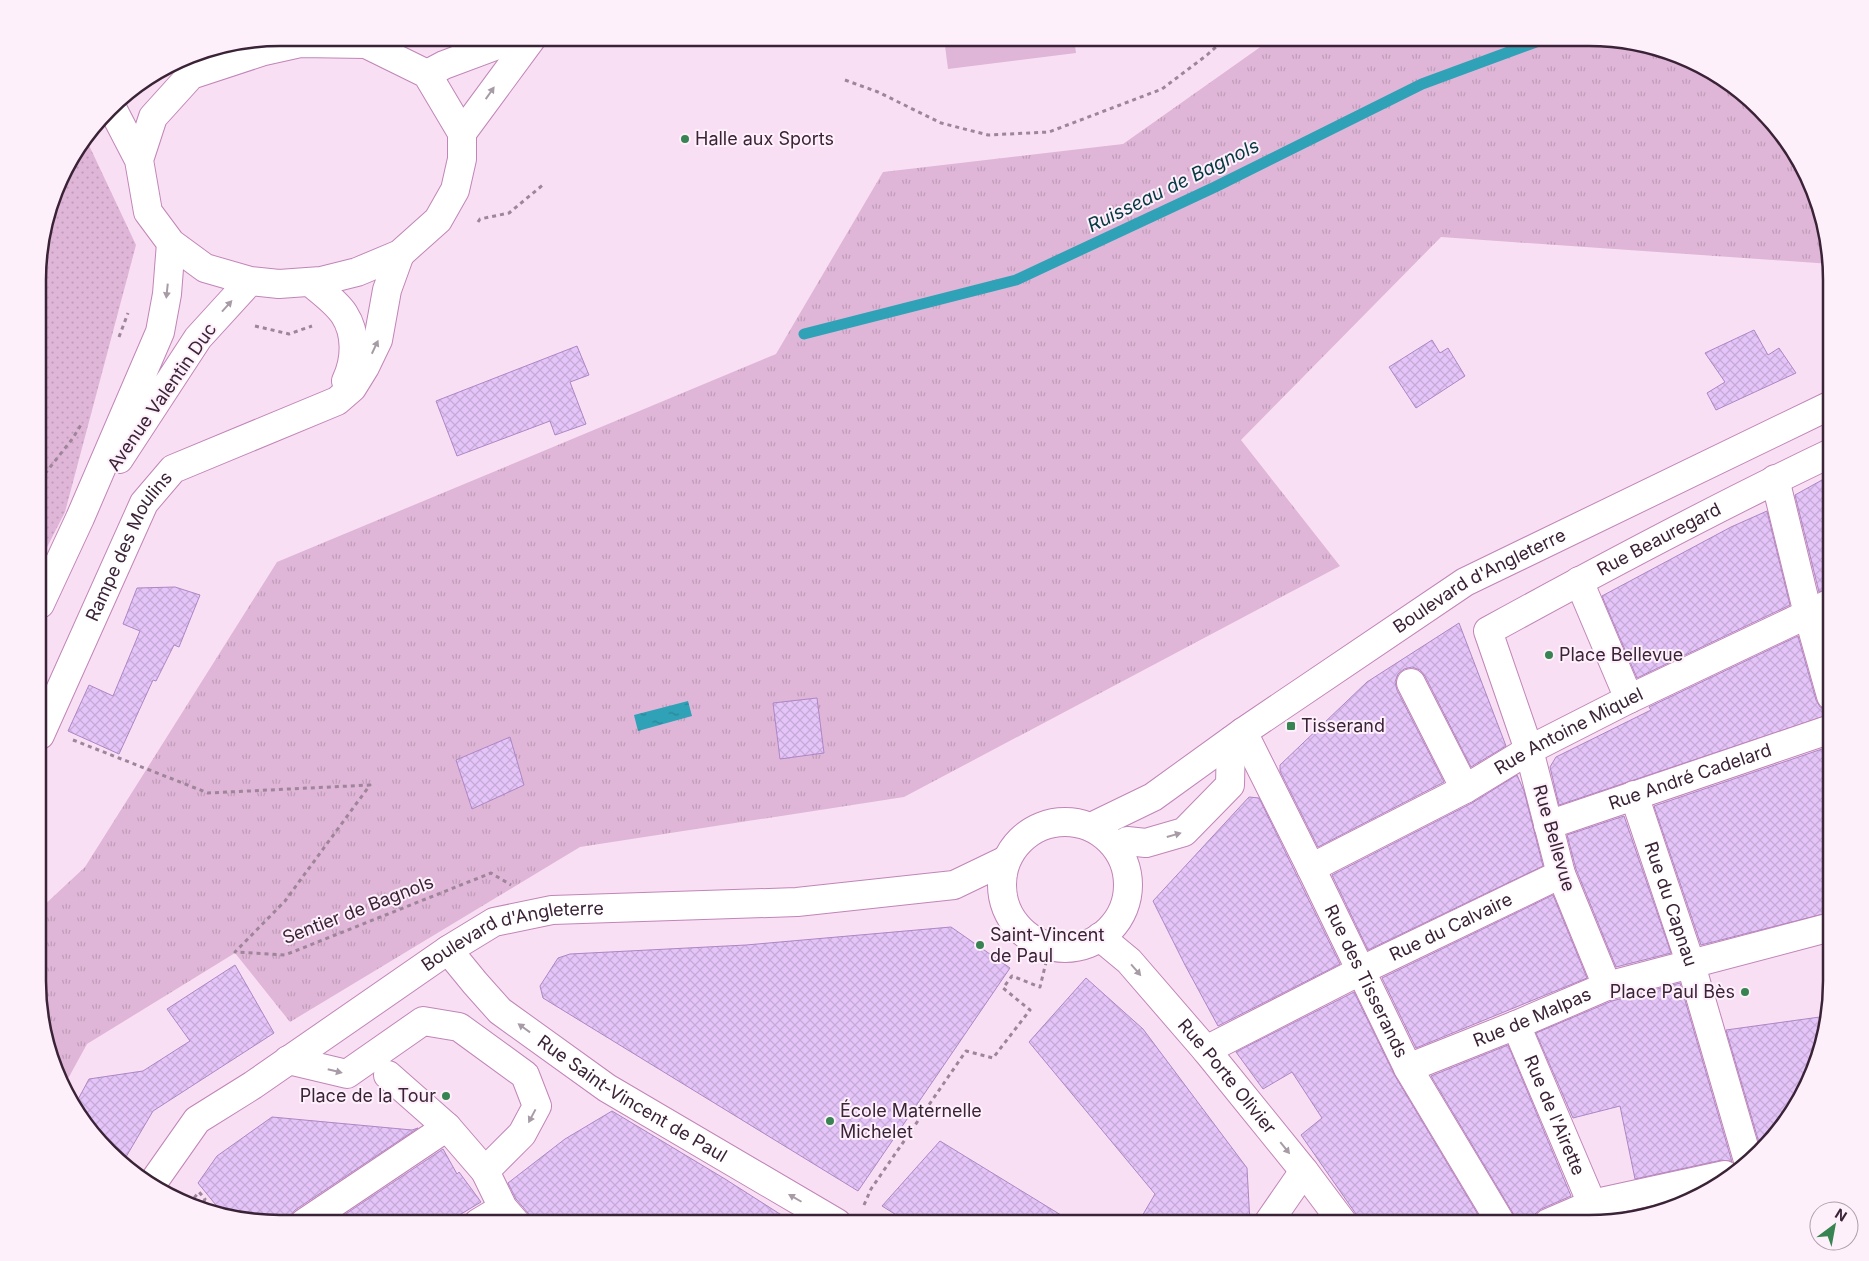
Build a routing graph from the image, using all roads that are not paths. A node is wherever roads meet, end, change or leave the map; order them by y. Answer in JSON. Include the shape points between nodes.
{"nodes":[{"id":1,"x":285,"y":46,"type":"edge"},
{"id":2,"x":370,"y":46,"type":"edge"},
{"id":3,"x":495,"y":46,"type":"edge"},
{"id":4,"x":526,"y":46,"type":"edge"},
{"id":5,"x":426,"y":74,"type":"junction"},
{"id":6,"x":128,"y":103,"type":"edge"},
{"id":7,"x":116,"y":114,"type":"edge"},
{"id":8,"x":152,"y":117,"type":"junction"},
{"id":9,"x":462,"y":133,"type":"junction"},
{"id":10,"x":140,"y":160,"type":"junction"},
{"id":11,"x":171,"y":243,"type":"junction"},
{"id":12,"x":400,"y":254,"type":"junction"},
{"id":13,"x":250,"y":281,"type":"junction"},
{"id":14,"x":310,"y":282,"type":"junction"},
{"id":15,"x":337,"y":401,"type":"junction"},
{"id":16,"x":1823,"y":409,"type":"edge"},
{"id":17,"x":1823,"y":457,"type":"edge"},
{"id":18,"x":1775,"y":479,"type":"junction"},
{"id":19,"x":80,"y":518,"type":"junction"},
{"id":20,"x":1579,"y":581,"type":"junction"},
{"id":21,"x":46,"y":591,"type":"edge"},
{"id":22,"x":1820,"y":608,"type":"edge"},
{"id":23,"x":1488,"y":631,"type":"joint"},
{"id":24,"x":1823,"y":632,"type":"edge"},
{"id":25,"x":1412,"y":683,"type":"dead end"},
{"id":26,"x":1629,"y":699,"type":"junction"},
{"id":27,"x":46,"y":721,"type":"edge"},
{"id":28,"x":1823,"y":732,"type":"edge"},
{"id":29,"x":1237,"y":736,"type":"junction"},
{"id":30,"x":1529,"y":750,"type":"junction"},
{"id":31,"x":1465,"y":789,"type":"junction"},
{"id":32,"x":1634,"y":795,"type":"junction"},
{"id":33,"x":1153,"y":797,"type":"junction"},
{"id":34,"x":1548,"y":825,"type":"junction"},
{"id":35,"x":1091,"y":827,"type":"junction"},
{"id":36,"x":1124,"y":847,"type":"junction"},
{"id":37,"x":1006,"y":860,"type":"junction"},
{"id":38,"x":1311,"y":868,"type":"junction"},
{"id":39,"x":1562,"y":874,"type":"junction"},
{"id":40,"x":954,"y":885,"type":"junction"},
{"id":41,"x":1003,"y":897,"type":"junction"},
{"id":42,"x":1823,"y":929,"type":"edge"},
{"id":43,"x":1100,"y":938,"type":"junction"},
{"id":44,"x":448,"y":950,"type":"junction"},
{"id":45,"x":1691,"y":965,"type":"junction"},
{"id":46,"x":1360,"y":971,"type":"junction"},
{"id":47,"x":1607,"y":986,"type":"junction"},
{"id":48,"x":1516,"y":1025,"type":"junction"},
{"id":49,"x":1206,"y":1050,"type":"junction"},
{"id":50,"x":288,"y":1060,"type":"junction"},
{"id":51,"x":1408,"y":1068,"type":"junction"},
{"id":52,"x":388,"y":1075,"type":"dead end"},
{"id":53,"x":447,"y":1126,"type":"junction"},
{"id":54,"x":1746,"y":1154,"type":"edge"},
{"id":55,"x":485,"y":1171,"type":"junction"},
{"id":56,"x":1304,"y":1171,"type":"junction"},
{"id":57,"x":1715,"y":1177,"type":"edge"},
{"id":58,"x":156,"y":1179,"type":"edge"},
{"id":59,"x":1592,"y":1204,"type":"junction"},
{"id":60,"x":316,"y":1215,"type":"edge"},
{"id":61,"x":509,"y":1215,"type":"edge"},
{"id":62,"x":823,"y":1215,"type":"edge"},
{"id":63,"x":1274,"y":1215,"type":"edge"},
{"id":64,"x":1337,"y":1215,"type":"edge"},
{"id":65,"x":1496,"y":1215,"type":"edge"},
{"id":66,"x":1568,"y":1215,"type":"edge"}],
"edges":[{"from":1,"to":8,"type":"street","via":[[191,75]]},
{"from":2,"to":5,"type":"street"},
{"from":3,"to":5,"type":"street"},
{"from":9,"to":4,"type":"street","one_way":true},
{"from":5,"to":9,"type":"street"},
{"from":6,"to":8,"type":"street"},
{"from":7,"to":10,"type":"street"},
{"from":8,"to":10,"type":"street"},
{"from":9,"to":12,"type":"street","via":[[462,159],[455,190],[438,220]]},
{"from":10,"to":11,"type":"street","via":[[148,212]]},
{"from":11,"to":13,"type":"street","via":[[205,268]]},
{"from":11,"to":19,"type":"street","name":"Avenue Valentin Duc","one_way":true,"via":[[168,294],[160,332]]},
{"from":12,"to":14,"type":"street","via":[[357,272]]},
{"from":15,"to":12,"type":"street","name":"Rampe des Moulins","one_way":true,"via":[[352,388],[378,340],[387,290]]},
{"from":13,"to":14,"type":"street"},
{"from":19,"to":13,"type":"street","name":"Avenue Valentin Duc","one_way":true,"via":[[198,338]]},
{"from":14,"to":15,"type":"street","via":[[344,314],[354,339],[351,371]]},
{"from":15,"to":27,"type":"street","name":"Rampe des Moulins","via":[[173,469],[144,503]]},
{"from":16,"to":29,"type":"street","name":"Boulevard d'Angleterre","via":[[1465,582]]},
{"from":17,"to":18,"type":"street","name":"Rue Beauregard"},
{"from":18,"to":20,"type":"street","name":"Rue Beauregard"},
{"from":18,"to":22,"type":"street"},
{"from":19,"to":21,"type":"street","name":"Avenue Valentin Duc"},
{"from":20,"to":23,"type":"street","name":"Rue Beauregard"},
{"from":20,"to":26,"type":"street"},
{"from":22,"to":24,"type":"street"},
{"from":22,"to":26,"type":"street","name":"Rue Antoine Miquel"},
{"from":23,"to":30,"type":"street","name":"Rue Bellevue"},
{"from":25,"to":31,"type":"street"},
{"from":26,"to":30,"type":"street","name":"Rue Antoine Miquel"},
{"from":28,"to":32,"type":"street","name":"Rue André Cadelard"},
{"from":29,"to":33,"type":"street","name":"Boulevard d'Angleterre"},
{"from":36,"to":29,"type":"street","one_way":true,"via":[[1184,832],[1230,785]]},
{"from":29,"to":38,"type":"street","name":"Rue des Tisserands"},
{"from":30,"to":31,"type":"street","name":"Rue Antoine Miquel"},
{"from":30,"to":34,"type":"street","name":"Rue Bellevue"},
{"from":31,"to":38,"type":"street","name":"Rue Antoine Miquel"},
{"from":32,"to":34,"type":"street","name":"Rue André Cadelard"},
{"from":32,"to":45,"type":"street","name":"Rue du Capnau"},
{"from":33,"to":35,"type":"street","name":"Boulevard d'Angleterre"},
{"from":33,"to":36,"type":"street","name":"Boulevard d'Angleterre"},
{"from":34,"to":39,"type":"street","name":"Rue Bellevue"},
{"from":35,"to":36,"type":"street","name":"Boulevard d'Angleterre"},
{"from":35,"to":37,"type":"street","name":"Boulevard d'Angleterre","via":[[1052,822],[1032,830],[1017,843]]},
{"from":36,"to":43,"type":"street","name":"Boulevard d'Angleterre","via":[[1128,890],[1124,908],[1114,925]]},
{"from":37,"to":40,"type":"street","name":"Boulevard d'Angleterre"},
{"from":37,"to":41,"type":"street","name":"Boulevard d'Angleterre","via":[[1002,878]]},
{"from":38,"to":46,"type":"street","name":"Rue des Tisserands"},
{"from":39,"to":46,"type":"street","name":"Rue du Calvaire"},
{"from":39,"to":47,"type":"street","name":"Rue Bellevue"},
{"from":40,"to":41,"type":"street","name":"Boulevard d'Angleterre"},
{"from":40,"to":44,"type":"street","name":"Boulevard d'Angleterre","via":[[797,902],[552,910],[494,922]]},
{"from":41,"to":43,"type":"street","name":"Boulevard d'Angleterre","via":[[1019,929],[1033,940],[1067,948]]},
{"from":42,"to":45,"type":"street","name":"Rue de Malpas"},
{"from":43,"to":49,"type":"street","name":"Rue Porte Olivier","one_way":true,"via":[[1129,961]]},
{"from":44,"to":50,"type":"street","name":"Boulevard d'Angleterre"},
{"from":62,"to":44,"type":"street","name":"Rue Saint-Vincent de Paul","one_way":true,"via":[[607,1088],[500,1011]]},
{"from":45,"to":47,"type":"street","name":"Rue de Malpas"},
{"from":45,"to":54,"type":"street","name":"Rue du Capnau"},
{"from":46,"to":49,"type":"street","name":"Rue du Calvaire"},
{"from":46,"to":51,"type":"street","name":"Rue des Tisserands"},
{"from":47,"to":48,"type":"street","name":"Rue de Malpas"},
{"from":48,"to":51,"type":"street","name":"Rue de Malpas"},
{"from":48,"to":59,"type":"street","name":"Rue de l'Airette"},
{"from":49,"to":56,"type":"street","name":"Rue Porte Olivier","one_way":true},
{"from":50,"to":55,"type":"street","one_way":true,"via":[[347,1074],[423,1021],[458,1027],[525,1074],[537,1106],[522,1134]]},
{"from":50,"to":58,"type":"street","name":"Boulevard d'Angleterre","via":[[197,1120]]},
{"from":51,"to":65,"type":"street","name":"Rue des Tisserands"},
{"from":52,"to":53,"type":"street"},
{"from":53,"to":55,"type":"street"},
{"from":53,"to":60,"type":"street"},
{"from":55,"to":61,"type":"street"},
{"from":56,"to":63,"type":"street"},
{"from":56,"to":64,"type":"street","name":"Rue Porte Olivier"},
{"from":57,"to":59,"type":"street"},
{"from":59,"to":66,"type":"street"}]}
